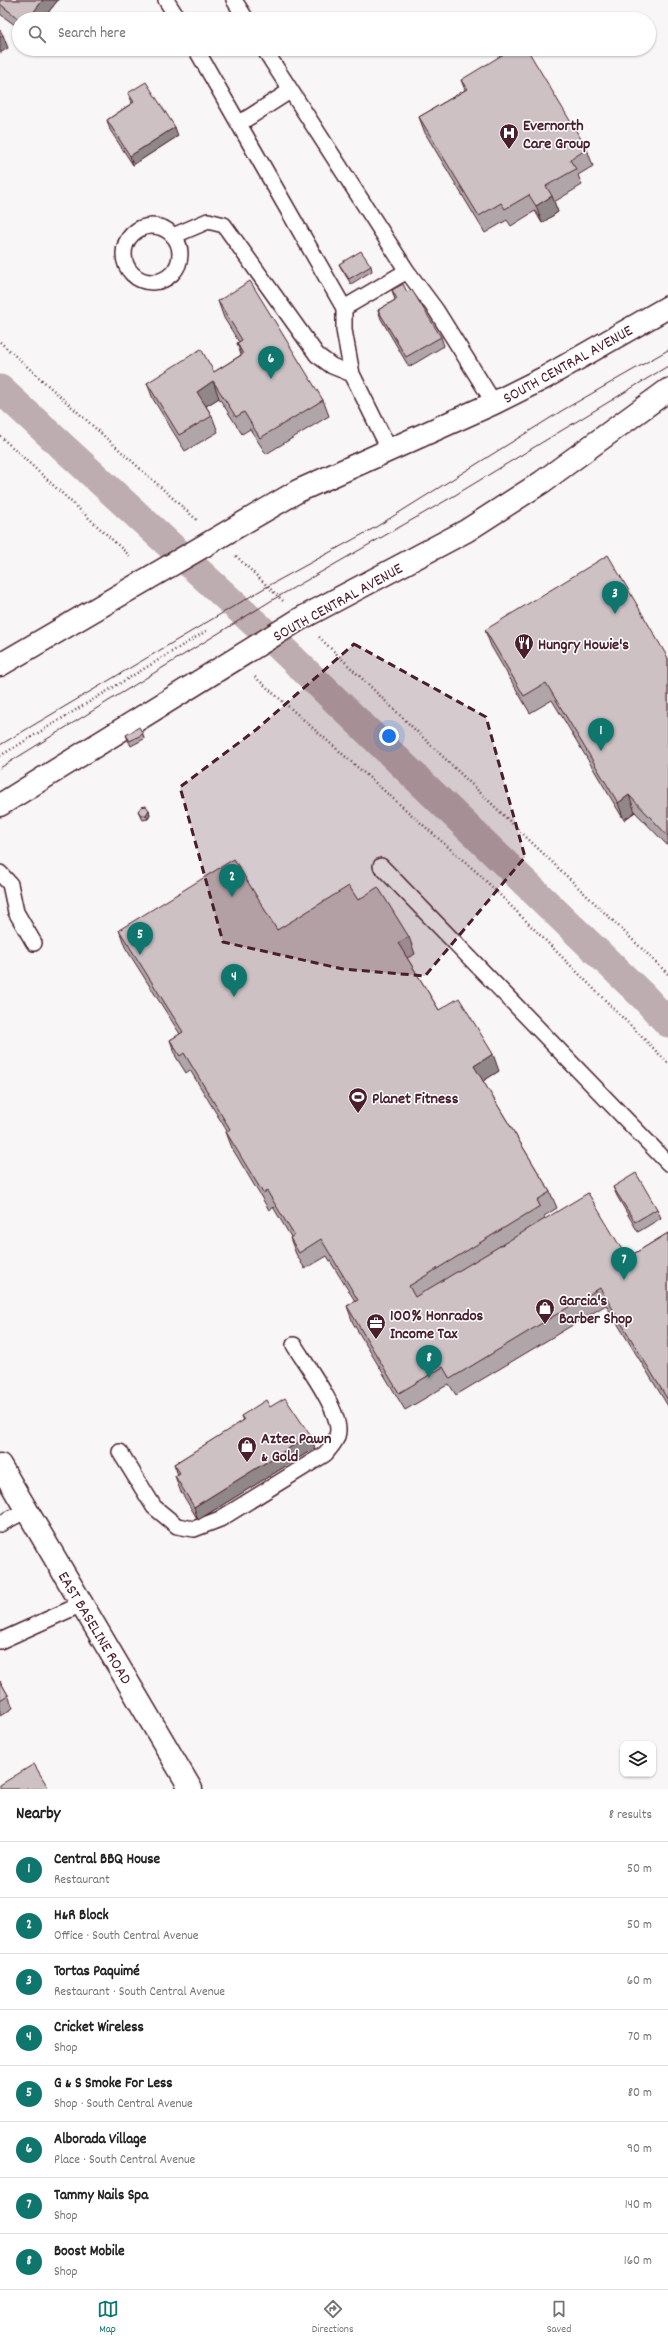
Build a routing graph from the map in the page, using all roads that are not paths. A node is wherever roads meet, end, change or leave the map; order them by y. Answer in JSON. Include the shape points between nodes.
{"nodes":[{"id":1,"x":166,"y":0,"type":"edge"},
{"id":2,"x":234,"y":0,"type":"edge"},
{"id":3,"x":174,"y":12,"type":"edge"},
{"id":4,"x":242,"y":12,"type":"edge"},
{"id":5,"x":200,"y":56,"type":"edge"},
{"id":6,"x":268,"y":56,"type":"edge"},
{"id":7,"x":290,"y":92,"type":"junction"},
{"id":8,"x":240,"y":123,"type":"junction"},
{"id":9,"x":174,"y":236,"type":"dead end"},
{"id":10,"x":407,"y":271,"type":"junction"},
{"id":11,"x":668,"y":307,"type":"edge"},
{"id":12,"x":344,"y":308,"type":"junction"},
{"id":13,"x":352,"y":374,"type":"junction"},
{"id":14,"x":668,"y":390,"type":"edge"},
{"id":15,"x":494,"y":403,"type":"junction"},
{"id":16,"x":390,"y":451,"type":"junction"},
{"id":17,"x":0,"y":665,"type":"edge"},
{"id":18,"x":0,"y":805,"type":"edge"},
{"id":19,"x":381,"y":866,"type":"dead end"},
{"id":20,"x":0,"y":873,"type":"edge"},
{"id":21,"x":34,"y":943,"type":"dead end"},
{"id":22,"x":668,"y":1163,"type":"edge"},
{"id":23,"x":294,"y":1345,"type":"dead end"},
{"id":24,"x":120,"y":1452,"type":"dead end"},
{"id":25,"x":0,"y":1465,"type":"edge"},
{"id":26,"x":27,"y":1510,"type":"junction"},
{"id":27,"x":0,"y":1524,"type":"edge"},
{"id":28,"x":82,"y":1604,"type":"junction"},
{"id":29,"x":0,"y":1641,"type":"edge"},
{"id":30,"x":191,"y":1789,"type":"edge"}],
"edges":[{"from":1,"to":3,"type":"lane"},
{"from":2,"to":4,"type":"lane"},
{"from":5,"to":8,"type":"lane"},
{"from":6,"to":7,"type":"lane"},
{"from":7,"to":8,"type":"lane"},
{"from":7,"to":10,"type":"lane"},
{"from":8,"to":12,"type":"lane"},
{"from":9,"to":13,"type":"lane","via":[[208,221],[224,225],[318,354],[332,366]]},
{"from":10,"to":12,"type":"lane"},
{"from":10,"to":15,"type":"lane","via":[[436,310]]},
{"from":11,"to":15,"type":"main road","name":"SOUTH CENTRAL AVENUE","via":[[544,378]]},
{"from":12,"to":13,"type":"lane","via":[[344,330]]},
{"from":13,"to":16,"type":"lane"},
{"from":14,"to":18,"type":"main road","name":"SOUTH CENTRAL AVENUE","via":[[542,482],[466,531],[300,619],[235,658],[175,699]]},
{"from":15,"to":16,"type":"main road","name":"SOUTH CENTRAL AVENUE"},
{"from":16,"to":17,"type":"main road","name":"SOUTH CENTRAL AVENUE","via":[[298,491]]},
{"from":19,"to":22,"type":"lane"},
{"from":20,"to":21,"type":"lane","via":[[10,884],[16,912]]},
{"from":23,"to":24,"type":"lane","via":[[336,1416],[338,1432],[334,1444],[325,1454],[220,1519],[194,1529],[177,1526],[154,1507]]},
{"from":25,"to":26,"type":"main road","name":"EAST BASELINE ROAD"},
{"from":26,"to":27,"type":"lane"},
{"from":26,"to":28,"type":"main road","name":"EAST BASELINE ROAD"},
{"from":28,"to":29,"type":"lane"},
{"from":28,"to":30,"type":"main road","name":"EAST BASELINE ROAD"}]}
